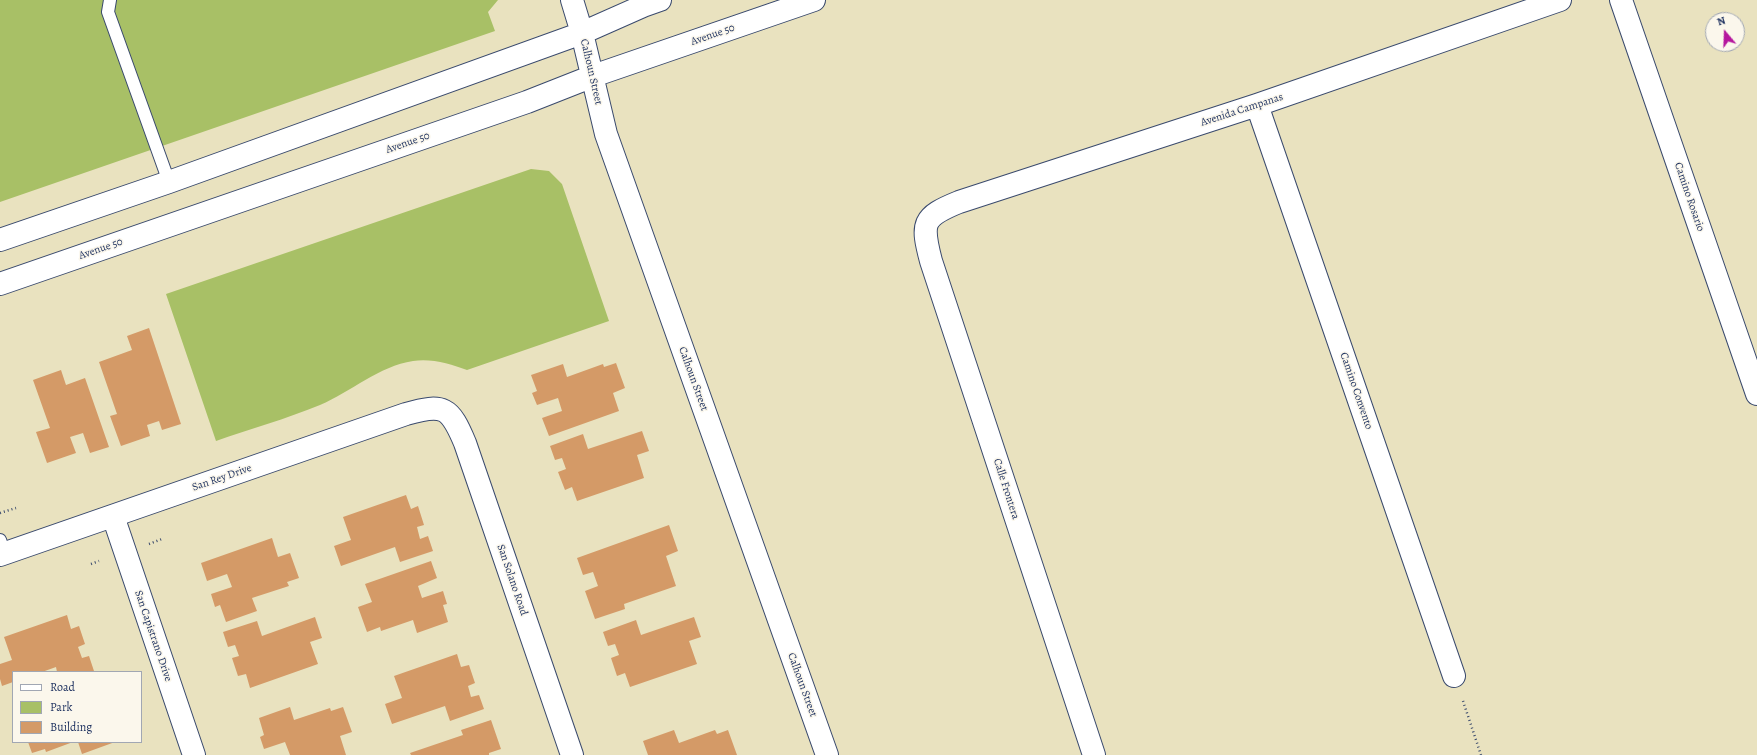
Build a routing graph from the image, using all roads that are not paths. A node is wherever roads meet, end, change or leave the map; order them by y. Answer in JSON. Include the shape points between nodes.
{"nodes":[{"id":1,"x":110,"y":0,"type":"edge"},
{"id":2,"x":572,"y":0,"type":"edge"},
{"id":3,"x":660,"y":0,"type":"edge"},
{"id":4,"x":814,"y":0,"type":"edge"},
{"id":5,"x":1560,"y":0,"type":"edge"},
{"id":6,"x":1621,"y":0,"type":"edge"},
{"id":7,"x":582,"y":34,"type":"junction"},
{"id":8,"x":592,"y":76,"type":"junction"},
{"id":9,"x":1258,"y":105,"type":"junction"},
{"id":10,"x":169,"y":182,"type":"junction"},
{"id":11,"x":926,"y":223,"type":"joint"},
{"id":12,"x":0,"y":240,"type":"edge"},
{"id":13,"x":0,"y":284,"type":"edge"},
{"id":14,"x":1757,"y":394,"type":"edge"},
{"id":15,"x":445,"y":410,"type":"joint"},
{"id":16,"x":113,"y":516,"type":"junction"},
{"id":17,"x":2,"y":549,"type":"edge"},
{"id":18,"x":1454,"y":676,"type":"road end"},
{"id":19,"x":194,"y":755,"type":"edge"},
{"id":20,"x":572,"y":755,"type":"edge"},
{"id":21,"x":827,"y":755,"type":"edge"},
{"id":22,"x":1094,"y":755,"type":"edge"}],
"edges":[{"from":1,"to":10,"type":"lane","via":[[108,12]]},
{"from":2,"to":7,"type":"street","name":"Calhoun Street"},
{"from":3,"to":7,"type":"street"},
{"from":4,"to":8,"type":"street","name":"Avenue 50"},
{"from":5,"to":9,"type":"street","name":"Avenida Campanas"},
{"from":6,"to":14,"type":"street","name":"Camino Rosario"},
{"from":7,"to":8,"type":"street","name":"Calhoun Street"},
{"from":7,"to":10,"type":"street"},
{"from":8,"to":13,"type":"street","name":"Avenue 50","via":[[527,102]]},
{"from":8,"to":21,"type":"street","name":"Calhoun Street","via":[[606,134]]},
{"from":9,"to":11,"type":"street","name":"Avenida Campanas","via":[[959,202],[938,211]]},
{"from":9,"to":18,"type":"street","name":"Camino Convento"},
{"from":10,"to":12,"type":"street"},
{"from":11,"to":22,"type":"street","name":"Calle Frontera","via":[[925,239],[931,261]]},
{"from":15,"to":16,"type":"street","name":"San Rey Drive","via":[[428,408],[406,414]]},
{"from":15,"to":20,"type":"street","name":"San Solano Road","via":[[456,422],[465,443]]},
{"from":16,"to":17,"type":"street","name":"San Rey Drive"},
{"from":16,"to":19,"type":"street","name":"San Capistrano Drive"}]}
